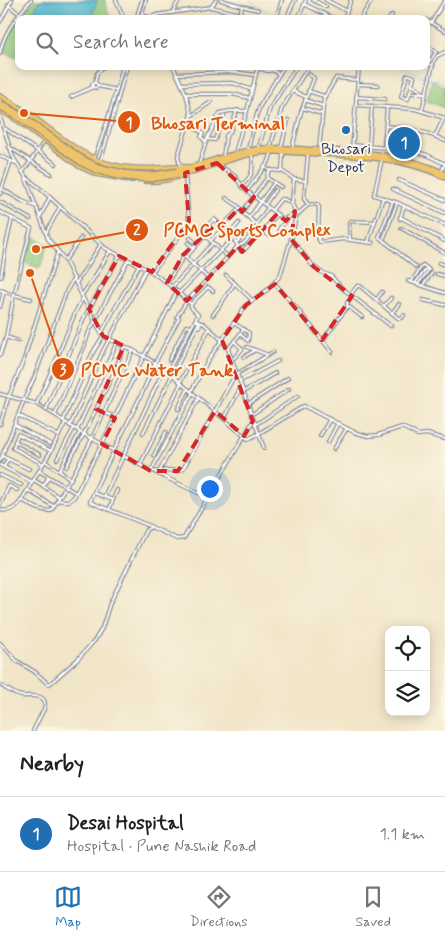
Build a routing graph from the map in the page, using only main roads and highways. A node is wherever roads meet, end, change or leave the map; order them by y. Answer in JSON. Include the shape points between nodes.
{"nodes":[{"id":1,"x":0,"y":96,"type":"edge"},
{"id":2,"x":0,"y":103,"type":"edge"},
{"id":3,"x":0,"y":109,"type":"edge"},
{"id":4,"x":53,"y":131,"type":"junction"},
{"id":5,"x":44,"y":142,"type":"junction"},
{"id":6,"x":271,"y":150,"type":"junction"},
{"id":7,"x":282,"y":150,"type":"junction"},
{"id":8,"x":250,"y":152,"type":"junction"},
{"id":9,"x":352,"y":154,"type":"junction"},
{"id":10,"x":178,"y":171,"type":"junction"},
{"id":11,"x":184,"y":173,"type":"junction"},
{"id":12,"x":443,"y":174,"type":"edge"}],
"edges":[{"from":1,"to":4,"type":"main road"},
{"from":2,"to":10,"type":"highway","bridge":true,"via":[[83,160],[125,173],[151,175]]},
{"from":3,"to":5,"type":"main road"},
{"from":3,"to":10,"type":"highway","bridge":true,"via":[[22,120],[81,163],[98,170],[151,179]]},
{"from":4,"to":5,"type":"main road"},
{"from":4,"to":10,"type":"main road","via":[[100,162],[134,169]]},
{"from":5,"to":11,"type":"main road","via":[[96,174],[151,181]]},
{"from":6,"to":7,"type":"highway"},
{"from":6,"to":8,"type":"highway"},
{"from":6,"to":8,"type":"highway"},
{"from":7,"to":9,"type":"highway"},
{"from":7,"to":9,"type":"highway"},
{"from":8,"to":10,"type":"highway"},
{"from":8,"to":11,"type":"highway"},
{"from":9,"to":12,"type":"highway","via":[[416,165]]},
{"from":9,"to":12,"type":"highway","via":[[407,160]]},
{"from":10,"to":11,"type":"highway"}]}
